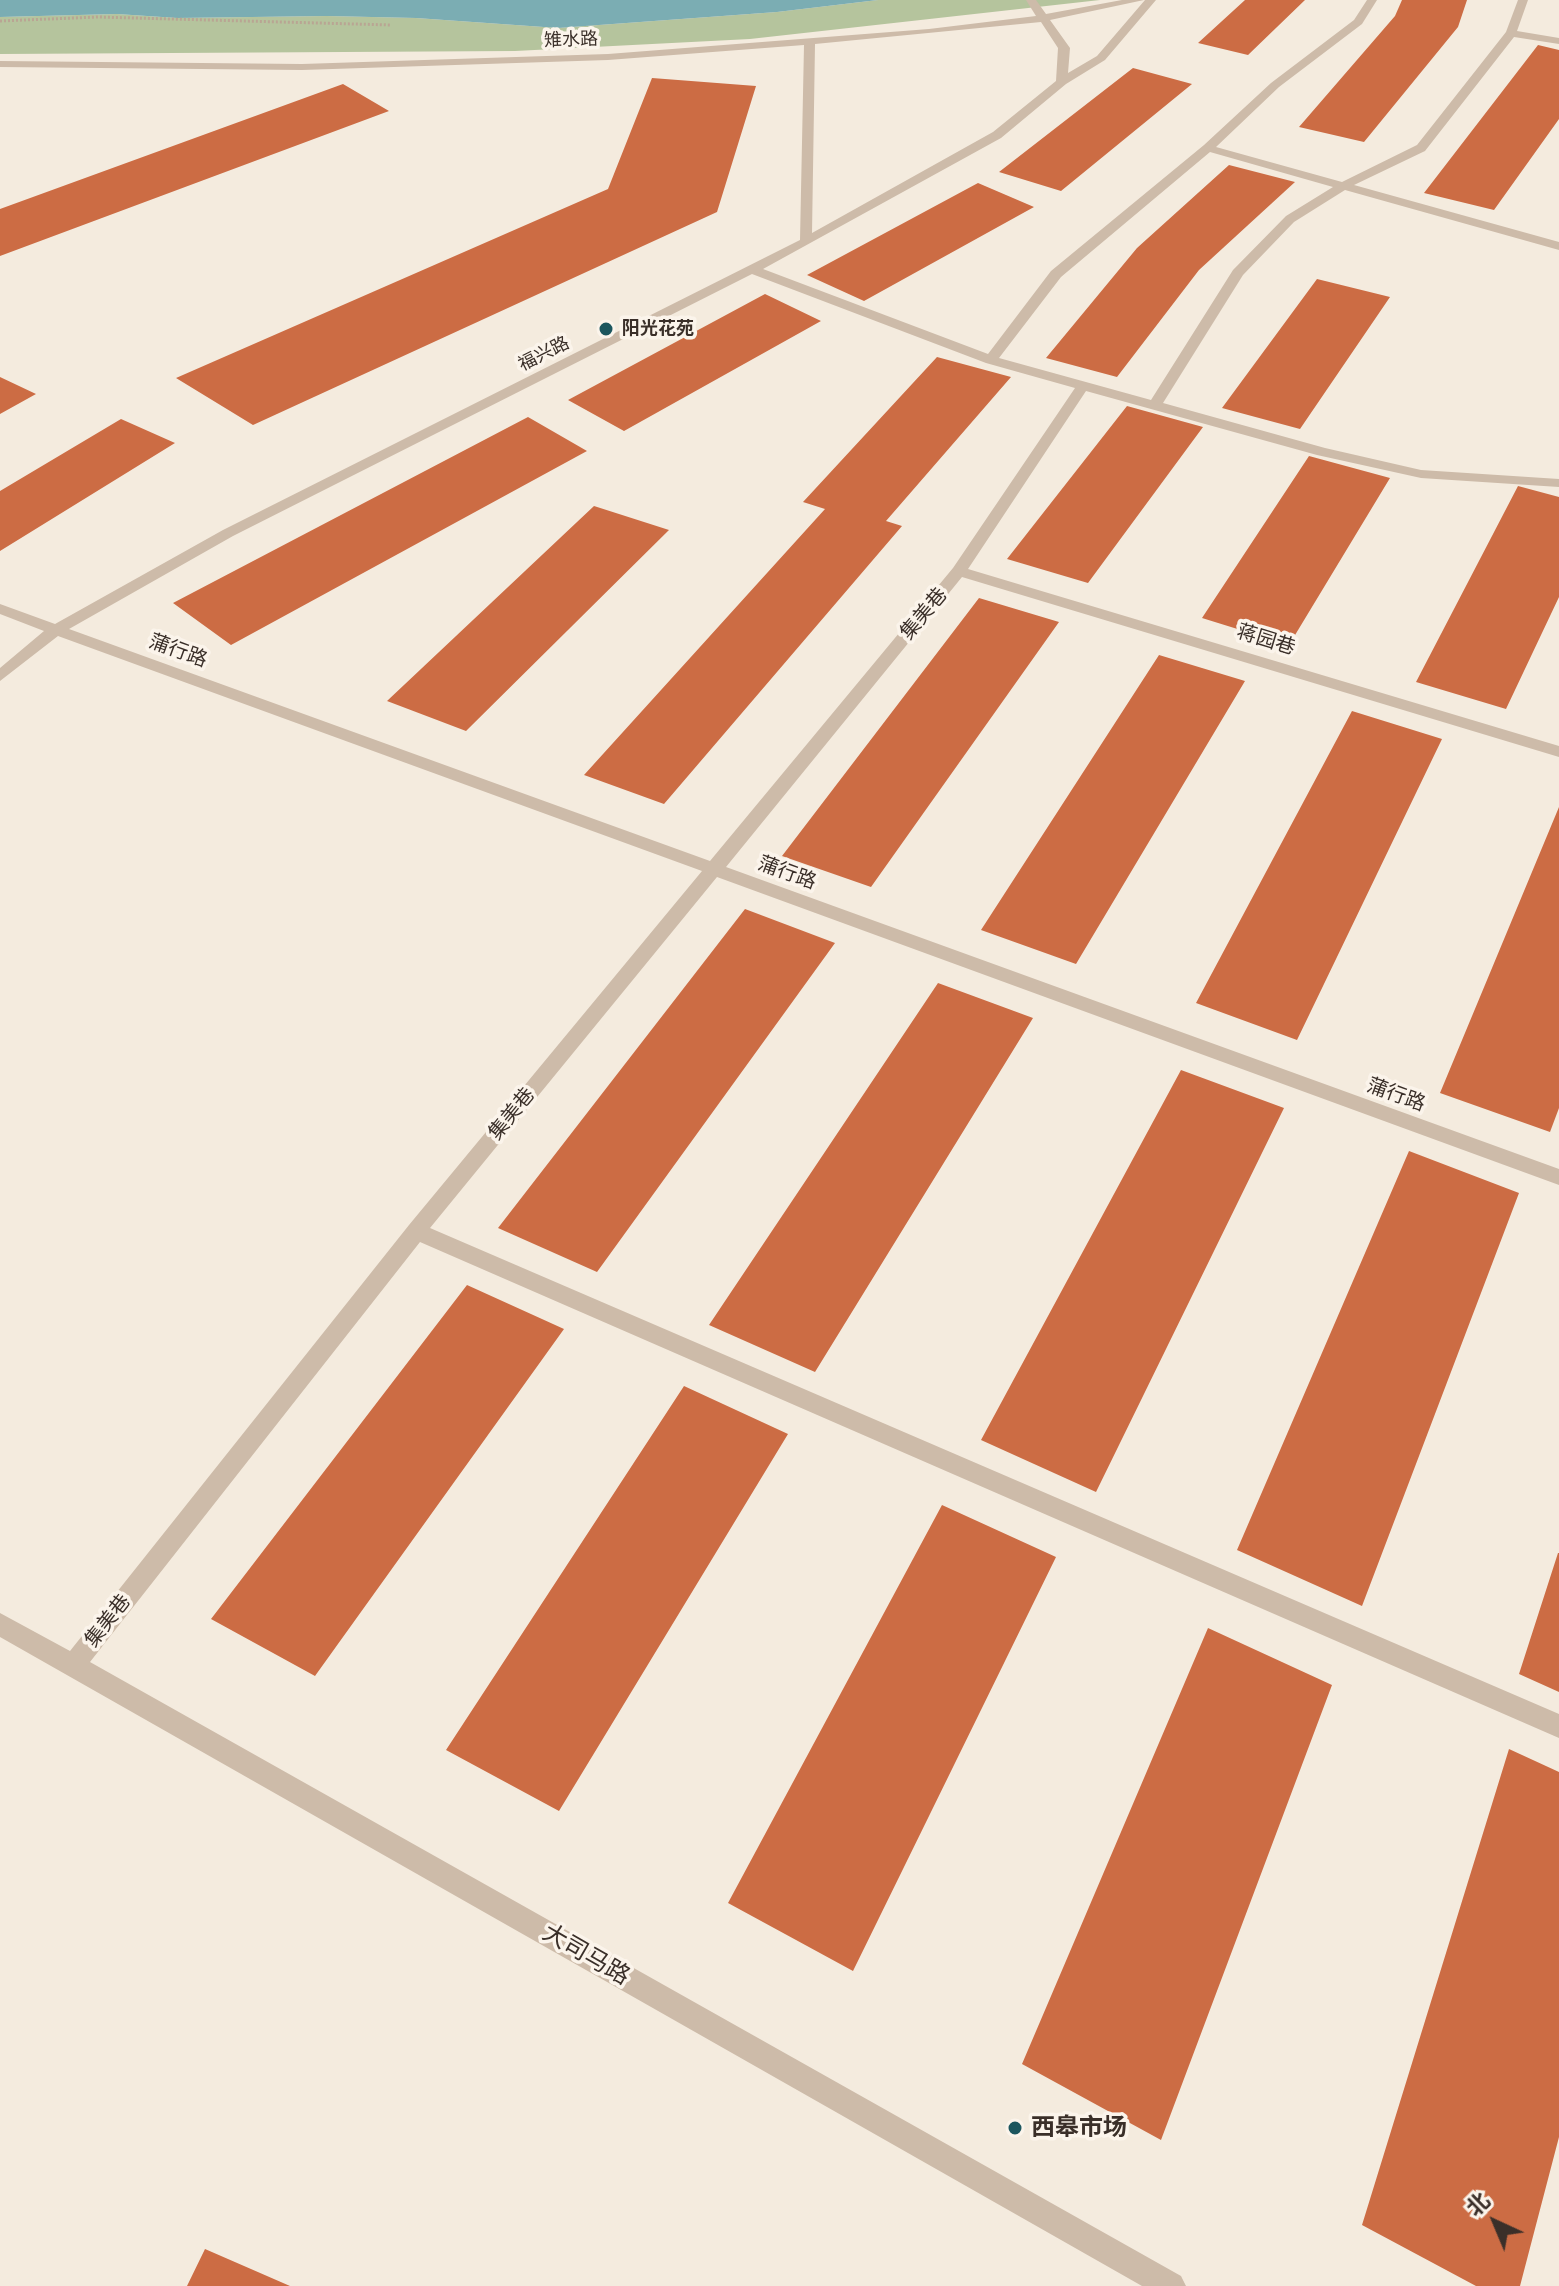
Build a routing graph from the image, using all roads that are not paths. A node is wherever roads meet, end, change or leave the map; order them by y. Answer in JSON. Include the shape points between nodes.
{"nodes":[{"id":1,"x":1032,"y":0,"type":"edge"},
{"id":2,"x":1139,"y":0,"type":"edge"},
{"id":3,"x":1151,"y":0,"type":"edge"},
{"id":4,"x":1372,"y":0,"type":"edge"},
{"id":5,"x":1523,"y":0,"type":"edge"},
{"id":6,"x":1045,"y":18,"type":"junction"},
{"id":7,"x":1511,"y":33,"type":"junction"},
{"id":8,"x":1559,"y":41,"type":"edge"},
{"id":9,"x":810,"y":42,"type":"junction"},
{"id":10,"x":0,"y":64,"type":"edge"},
{"id":11,"x":1062,"y":82,"type":"junction"},
{"id":12,"x":1208,"y":148,"type":"junction"},
{"id":13,"x":1345,"y":185,"type":"junction"},
{"id":14,"x":806,"y":242,"type":"junction"},
{"id":15,"x":1559,"y":246,"type":"edge"},
{"id":16,"x":751,"y":269,"type":"junction"},
{"id":17,"x":991,"y":360,"type":"junction"},
{"id":18,"x":1082,"y":387,"type":"junction"},
{"id":19,"x":1154,"y":406,"type":"junction"},
{"id":20,"x":1559,"y":483,"type":"edge"},
{"id":21,"x":959,"y":571,"type":"junction"},
{"id":22,"x":0,"y":609,"type":"edge"},
{"id":23,"x":55,"y":630,"type":"junction"},
{"id":24,"x":0,"y":676,"type":"edge"},
{"id":25,"x":1559,"y":752,"type":"edge"},
{"id":26,"x":712,"y":869,"type":"junction"},
{"id":27,"x":1559,"y":1177,"type":"edge"},
{"id":28,"x":416,"y":1231,"type":"junction"},
{"id":29,"x":0,"y":1624,"type":"edge"},
{"id":30,"x":73,"y":1665,"type":"junction"},
{"id":31,"x":1559,"y":1726,"type":"edge"},
{"id":32,"x":1171,"y":2286,"type":"edge"}],
"edges":[{"from":1,"to":6,"type":"street"},
{"from":2,"to":6,"type":"street","name":"雉水路"},
{"from":3,"to":11,"type":"street","name":"福兴路","via":[[1101,58]]},
{"from":4,"to":12,"type":"street","via":[[1358,22],[1275,85]]},
{"from":5,"to":7,"type":"street"},
{"from":6,"to":9,"type":"street","name":"雉水路"},
{"from":6,"to":11,"type":"street","via":[[1064,48]]},
{"from":7,"to":8,"type":"street"},
{"from":7,"to":13,"type":"street","via":[[1421,148]]},
{"from":9,"to":10,"type":"street","name":"雉水路","via":[[419,65]]},
{"from":9,"to":14,"type":"street"},
{"from":11,"to":14,"type":"street","name":"福兴路","via":[[997,135]]},
{"from":12,"to":13,"type":"street"},
{"from":12,"to":17,"type":"street","via":[[1056,274]]},
{"from":13,"to":15,"type":"street"},
{"from":13,"to":19,"type":"street","via":[[1290,219],[1238,273]]},
{"from":14,"to":16,"type":"street","name":"福兴路"},
{"from":16,"to":17,"type":"street"},
{"from":16,"to":23,"type":"street","name":"福兴路","via":[[228,533]]},
{"from":17,"to":18,"type":"street"},
{"from":18,"to":19,"type":"street"},
{"from":18,"to":21,"type":"street","name":"集美巷"},
{"from":19,"to":20,"type":"street","via":[[1421,474]]},
{"from":21,"to":25,"type":"street","name":"蒋园巷"},
{"from":21,"to":26,"type":"street","name":"集美巷"},
{"from":22,"to":23,"type":"street","name":"蒲行路"},
{"from":23,"to":24,"type":"street","name":"福兴路"},
{"from":23,"to":26,"type":"street","name":"蒲行路"},
{"from":26,"to":27,"type":"street","name":"蒲行路"},
{"from":26,"to":28,"type":"street","name":"集美巷"},
{"from":28,"to":30,"type":"street","name":"集美巷"},
{"from":28,"to":31,"type":"street"},
{"from":29,"to":30,"type":"street","name":"大司马路"},
{"from":30,"to":32,"type":"street","name":"大司马路"}]}
